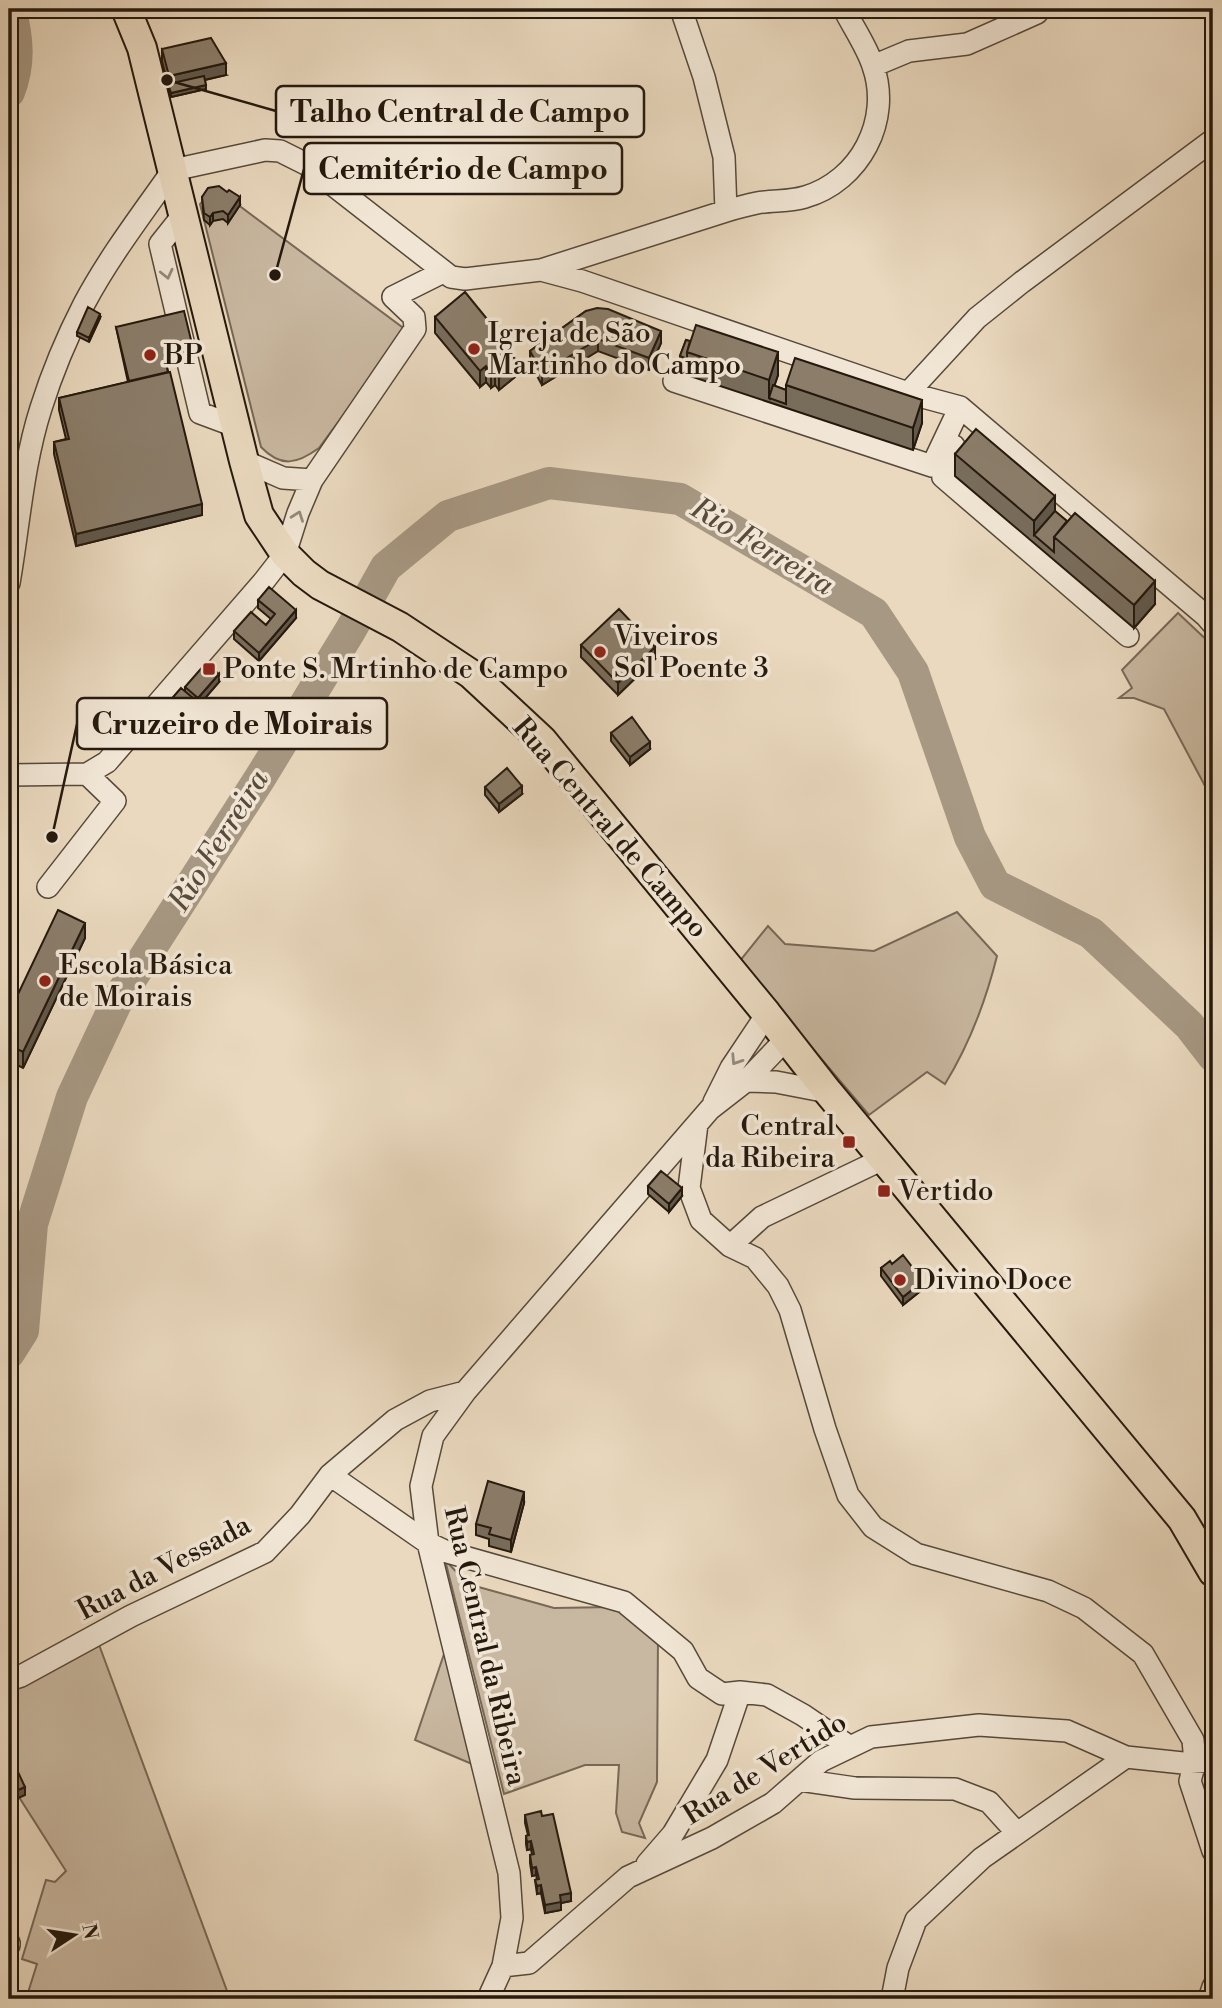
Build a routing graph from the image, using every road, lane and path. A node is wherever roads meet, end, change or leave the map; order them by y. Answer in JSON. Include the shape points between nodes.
{"nodes":[{"id":1,"x":126,"y":9,"type":"edge"},
{"id":2,"x":681,"y":9,"type":"edge"},
{"id":3,"x":844,"y":9,"type":"edge"},
{"id":4,"x":1037,"y":13,"type":"dead end"},
{"id":5,"x":873,"y":65,"type":"junction"},
{"id":6,"x":1213,"y":139,"type":"edge"},
{"id":7,"x":173,"y":170,"type":"junction"},
{"id":8,"x":726,"y":211,"type":"junction"},
{"id":9,"x":541,"y":270,"type":"junction"},
{"id":10,"x":443,"y":272,"type":"junction"},
{"id":11,"x":674,"y":381,"type":"dead end"},
{"id":12,"x":908,"y":393,"type":"junction"},
{"id":13,"x":967,"y":413,"type":"junction"},
{"id":14,"x":244,"y":461,"type":"junction"},
{"id":15,"x":312,"y":480,"type":"junction"},
{"id":16,"x":285,"y":554,"type":"junction"},
{"id":17,"x":9,"y":583,"type":"edge"},
{"id":18,"x":1213,"y":624,"type":"edge"},
{"id":19,"x":1128,"y":636,"type":"dead end"},
{"id":20,"x":87,"y":774,"type":"junction"},
{"id":21,"x":9,"y":775,"type":"edge"},
{"id":22,"x":48,"y":887,"type":"dead end"},
{"id":23,"x":767,"y":1014,"type":"junction"},
{"id":24,"x":787,"y":1038,"type":"junction"},
{"id":25,"x":746,"y":1081,"type":"junction"},
{"id":26,"x":828,"y":1092,"type":"junction"},
{"id":27,"x":704,"y":1116,"type":"junction"},
{"id":28,"x":883,"y":1159,"type":"junction"},
{"id":29,"x":730,"y":1246,"type":"junction"},
{"id":30,"x":465,"y":1392,"type":"junction"},
{"id":31,"x":330,"y":1475,"type":"junction"},
{"id":32,"x":428,"y":1542,"type":"junction"},
{"id":33,"x":1213,"y":1573,"type":"edge"},
{"id":34,"x":9,"y":1680,"type":"edge"},
{"id":35,"x":740,"y":1692,"type":"junction"},
{"id":36,"x":850,"y":1747,"type":"junction"},
{"id":37,"x":1126,"y":1757,"type":"junction"},
{"id":38,"x":1204,"y":1761,"type":"edge"},
{"id":39,"x":800,"y":1780,"type":"junction"},
{"id":40,"x":1017,"y":1833,"type":"junction"},
{"id":41,"x":1213,"y":1851,"type":"edge"},
{"id":42,"x":640,"y":1871,"type":"junction"},
{"id":43,"x":503,"y":1966,"type":"junction"},
{"id":44,"x":1213,"y":1987,"type":"edge"},
{"id":45,"x":488,"y":1999,"type":"edge"},
{"id":46,"x":892,"y":1999,"type":"edge"},
{"id":47,"x":1209,"y":1999,"type":"edge"}],
"edges":[{"from":1,"to":7,"type":"main road","name":"Rua Central de Campo","via":[[142,48]]},
{"from":2,"to":8,"type":"street","via":[[724,156]]},
{"from":3,"to":5,"type":"street"},
{"from":4,"to":5,"type":"street","via":[[967,44],[909,51]]},
{"from":5,"to":8,"type":"street","via":[[878,92],[876,126],[862,156],[837,182],[805,198]]},
{"from":6,"to":12,"type":"street","via":[[977,318]]},
{"from":7,"to":10,"type":"street","via":[[265,150],[280,151],[306,164]]},
{"from":7,"to":14,"type":"main road","name":"Rua Central de Campo"},
{"from":7,"to":17,"type":"street","via":[[84,304],[62,352],[40,410]]},
{"from":8,"to":9,"type":"street"},
{"from":9,"to":10,"type":"street","via":[[465,279]]},
{"from":9,"to":12,"type":"street"},
{"from":10,"to":15,"type":"street","via":[[393,297],[414,317],[415,329]]},
{"from":11,"to":13,"type":"street","via":[[932,466]]},
{"from":12,"to":13,"type":"street"},
{"from":13,"to":18,"type":"street"},
{"from":13,"to":19,"type":"street","via":[[943,477]]},
{"from":14,"to":15,"type":"street","via":[[283,478]]},
{"from":14,"to":16,"type":"main road","name":"Rua Central de Campo","via":[[260,515]]},
{"from":16,"to":15,"type":"street","one_way":true},
{"from":16,"to":20,"type":"street","via":[[107,762]]},
{"from":16,"to":23,"type":"main road","name":"Rua Central de Campo","via":[[320,585],[400,627],[471,674],[542,740]]},
{"from":20,"to":21,"type":"street"},
{"from":20,"to":22,"type":"street","via":[[115,801]]},
{"from":23,"to":24,"type":"main road","name":"Rua Central de Campo"},
{"from":23,"to":27,"type":"street","name":"Rua Central da Ribeira","one_way":true},
{"from":24,"to":25,"type":"street","name":"Rua Central da Ribeira"},
{"from":24,"to":26,"type":"main road","name":"Rua Central de Campo"},
{"from":25,"to":26,"type":"street"},
{"from":25,"to":27,"type":"street","name":"Rua Central da Ribeira"},
{"from":26,"to":28,"type":"main road","name":"Rua Central de Campo"},
{"from":27,"to":29,"type":"street","via":[[688,1188],[701,1220]]},
{"from":27,"to":30,"type":"street","name":"Rua Central da Ribeira"},
{"from":28,"to":29,"type":"street","via":[[762,1217]]},
{"from":28,"to":33,"type":"main road","name":"Rua Central de Campo","via":[[1182,1520]]},
{"from":29,"to":38,"type":"street","via":[[755,1258],[778,1286],[790,1310],[848,1495],[873,1527],[916,1554],[1048,1591],[1084,1608],[1143,1654]]},
{"from":30,"to":31,"type":"street","name":"Rua da Vessada","via":[[430,1401],[395,1420]]},
{"from":30,"to":32,"type":"street","name":"Rua Central da Ribeira","via":[[433,1436],[421,1486]]},
{"from":31,"to":32,"type":"street"},
{"from":31,"to":34,"type":"street","name":"Rua da Vessada","via":[[265,1552]]},
{"from":32,"to":35,"type":"street","via":[[447,1552],[624,1602],[683,1651],[698,1678],[722,1694]]},
{"from":32,"to":43,"type":"street","name":"Rua Central da Ribeira","via":[[509,1873],[512,1917]]},
{"from":35,"to":36,"type":"street","via":[[767,1695]]},
{"from":35,"to":42,"type":"street","via":[[717,1759],[673,1833]]},
{"from":36,"to":37,"type":"street","name":"Rua de Vertido","via":[[871,1737],[979,1724],[1067,1731]]},
{"from":36,"to":39,"type":"street","name":"Rua de Vertido","via":[[821,1761]]},
{"from":37,"to":38,"type":"street","name":"Rua de Vertido"},
{"from":37,"to":40,"type":"street"},
{"from":38,"to":41,"type":"street","via":[[1190,1781]]},
{"from":39,"to":40,"type":"street","via":[[855,1788],[955,1789],[989,1802]]},
{"from":39,"to":42,"type":"street","name":"Rua de Vertido","via":[[743,1821]]},
{"from":40,"to":46,"type":"street","via":[[982,1858],[916,1920]]},
{"from":42,"to":43,"type":"street","name":"Rua de Vertido","via":[[529,1963]]},
{"from":43,"to":45,"type":"street","name":"Rua Central da Ribeira"},
{"from":44,"to":47,"type":"street"}]}
